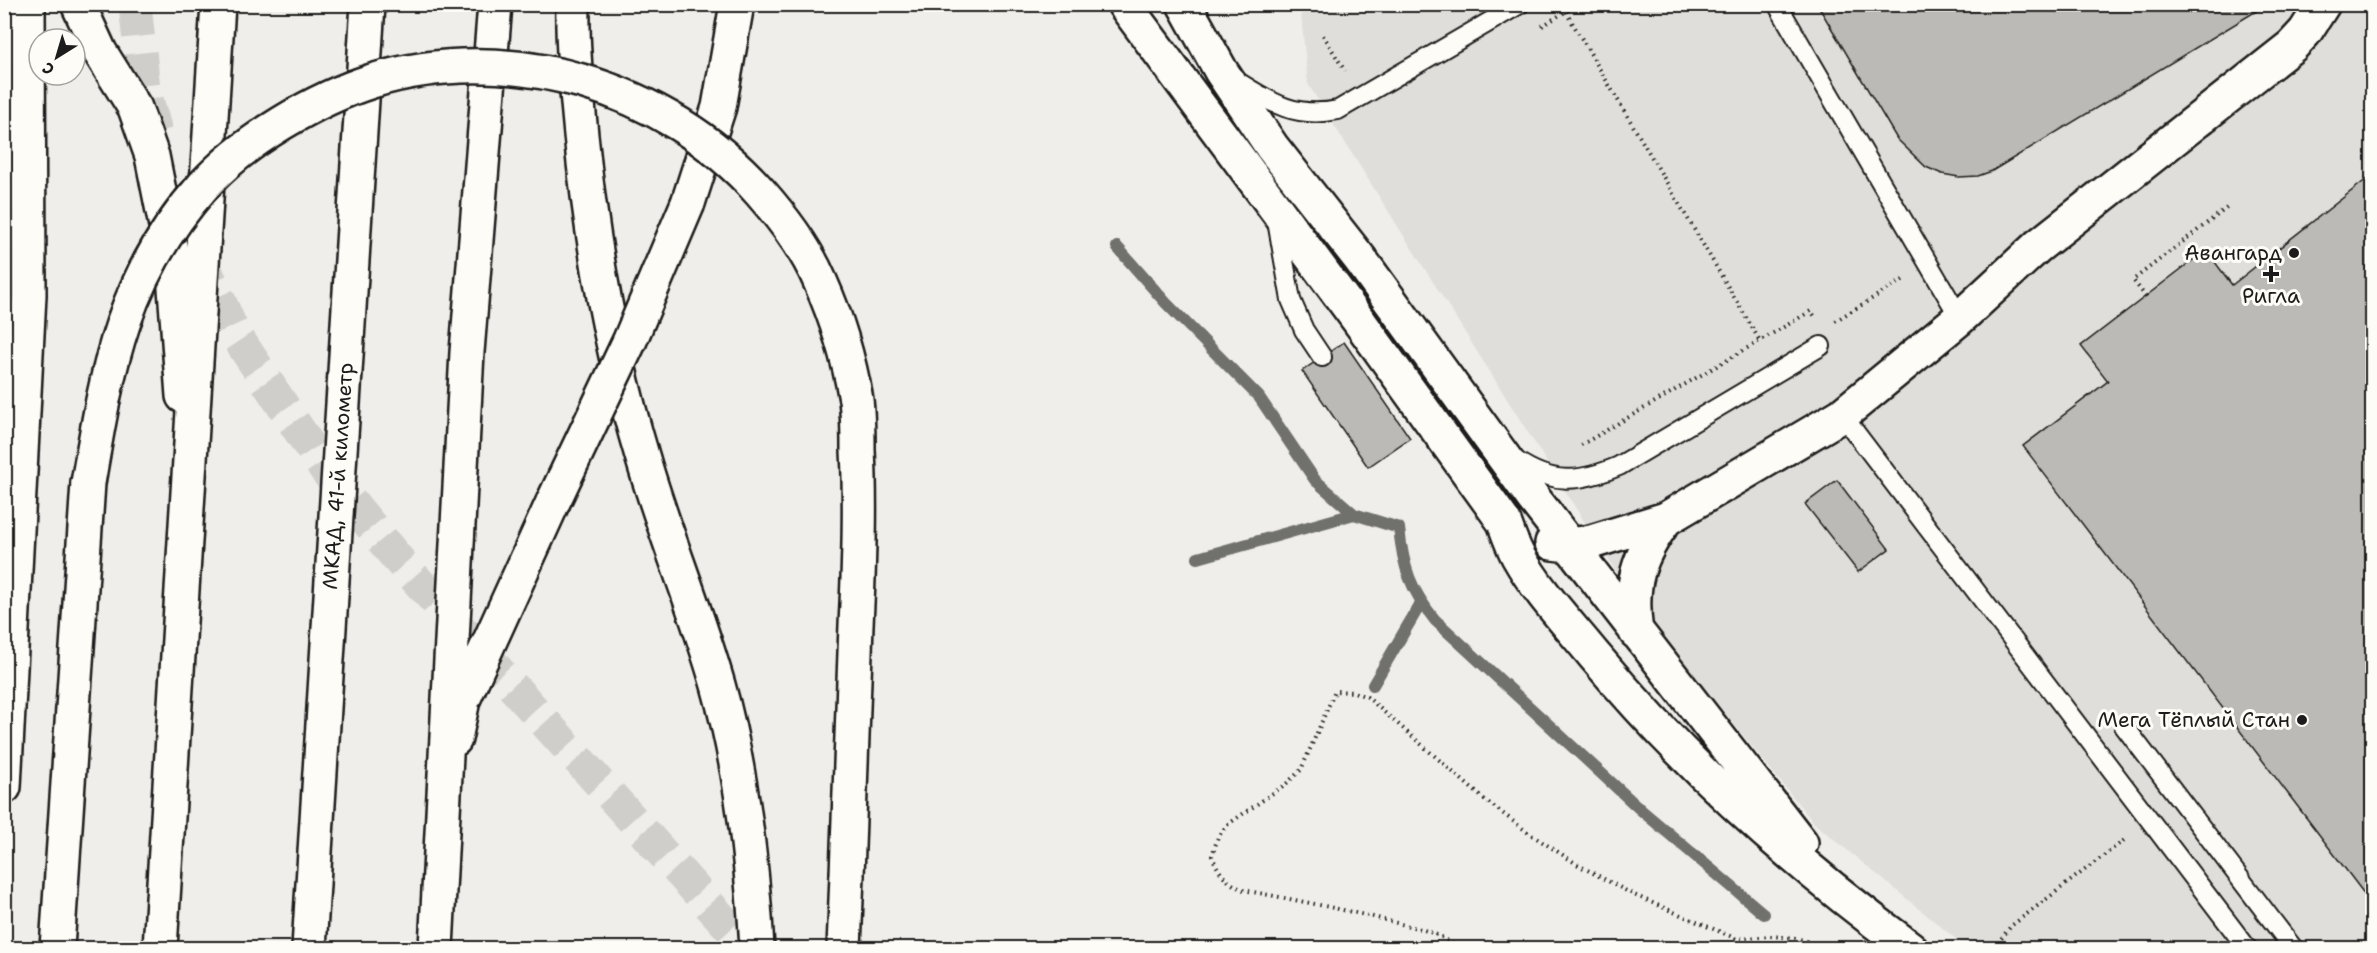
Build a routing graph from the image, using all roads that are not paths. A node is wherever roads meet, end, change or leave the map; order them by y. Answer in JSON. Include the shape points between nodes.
{"nodes":[{"id":1,"x":28,"y":4,"type":"edge"},
{"id":2,"x":78,"y":4,"type":"edge"},
{"id":3,"x":218,"y":4,"type":"edge"},
{"id":4,"x":368,"y":4,"type":"edge"},
{"id":5,"x":495,"y":4,"type":"edge"},
{"id":6,"x":573,"y":4,"type":"edge"},
{"id":7,"x":737,"y":4,"type":"edge"},
{"id":8,"x":1124,"y":4,"type":"edge"},
{"id":9,"x":1184,"y":4,"type":"edge"},
{"id":10,"x":1520,"y":4,"type":"edge"},
{"id":11,"x":1776,"y":4,"type":"edge"},
{"id":12,"x":2323,"y":4,"type":"edge"},
{"id":13,"x":1221,"y":71,"type":"junction"},
{"id":14,"x":1275,"y":208,"type":"junction"},
{"id":15,"x":1960,"y":318,"type":"junction"},
{"id":16,"x":1821,"y":346,"type":"dead end"},
{"id":17,"x":1322,"y":357,"type":"dead end"},
{"id":18,"x":1842,"y":415,"type":"junction"},
{"id":19,"x":1498,"y":450,"type":"junction"},
{"id":20,"x":189,"y":476,"type":"junction"},
{"id":21,"x":1666,"y":519,"type":"junction"},
{"id":22,"x":1504,"y":522,"type":"junction"},
{"id":23,"x":1569,"y":545,"type":"junction"},
{"id":24,"x":1636,"y":632,"type":"junction"},
{"id":25,"x":2124,"y":726,"type":"dead end"},
{"id":26,"x":4,"y":787,"type":"edge"},
{"id":27,"x":444,"y":788,"type":"junction"},
{"id":28,"x":1839,"y":893,"type":"junction"},
{"id":29,"x":57,"y":948,"type":"edge"},
{"id":30,"x":160,"y":948,"type":"edge"},
{"id":31,"x":309,"y":948,"type":"edge"},
{"id":32,"x":436,"y":948,"type":"edge"},
{"id":33,"x":756,"y":948,"type":"edge"},
{"id":34,"x":844,"y":948,"type":"edge"},
{"id":35,"x":1910,"y":948,"type":"edge"},
{"id":36,"x":2247,"y":948,"type":"edge"},
{"id":37,"x":2293,"y":948,"type":"edge"}],
"edges":[{"from":1,"to":26,"type":"main road","via":[[29,295]]},
{"from":2,"to":20,"type":"main road","via":[[100,52],[135,108],[152,156],[173,261]]},
{"from":3,"to":20,"type":"main road"},
{"from":4,"to":31,"type":"main road","name":"МКАД, 41-й километр"},
{"from":5,"to":27,"type":"main road","via":[[467,352]]},
{"from":6,"to":33,"type":"main road","via":[[572,45],[588,207],[610,334],[643,460],[718,687],[742,790]]},
{"from":7,"to":27,"type":"main road","bridge":true,"via":[[719,107],[688,203],[630,340],[464,700]]},
{"from":8,"to":14,"type":"main road"},
{"from":9,"to":13,"type":"main road"},
{"from":10,"to":13,"type":"lane","via":[[1348,105],[1328,112],[1304,112],[1274,104]]},
{"from":11,"to":15,"type":"lane"},
{"from":12,"to":15,"type":"main road","via":[[2292,46],[2038,246]]},
{"from":13,"to":19,"type":"main road","via":[[1272,147],[1360,259]]},
{"from":14,"to":17,"type":"lane","via":[[1291,300]]},
{"from":14,"to":22,"type":"main road"},
{"from":15,"to":18,"type":"main road"},
{"from":16,"to":19,"type":"lane","via":[[1619,466],[1597,475],[1578,480],[1543,475]]},
{"from":18,"to":21,"type":"main road"},
{"from":18,"to":36,"type":"lane"},
{"from":19,"to":23,"type":"main road"},
{"from":20,"to":30,"type":"main road"},
{"from":21,"to":23,"type":"main road"},
{"from":21,"to":24,"type":"main road","via":[[1651,539],[1634,582]]},
{"from":22,"to":23,"type":"main road","via":[[1547,543]]},
{"from":22,"to":28,"type":"main road","via":[[1518,555],[1539,588],[1622,688],[1747,816]]},
{"from":23,"to":24,"type":"main road"},
{"from":24,"to":28,"type":"main road"},
{"from":25,"to":37,"type":"lane"},
{"from":27,"to":32,"type":"main road"},
{"from":28,"to":35,"type":"main road"},
{"from":29,"to":34,"type":"main road","bridge":true,"via":[[90,473],[112,354],[134,292],[165,234],[206,183],[247,146],[312,105],[373,81],[406,74],[438,68],[504,67],[569,76],[632,98],[690,130],[741,171],[778,212],[819,277],[843,338],[856,403],[861,509]]}]}
